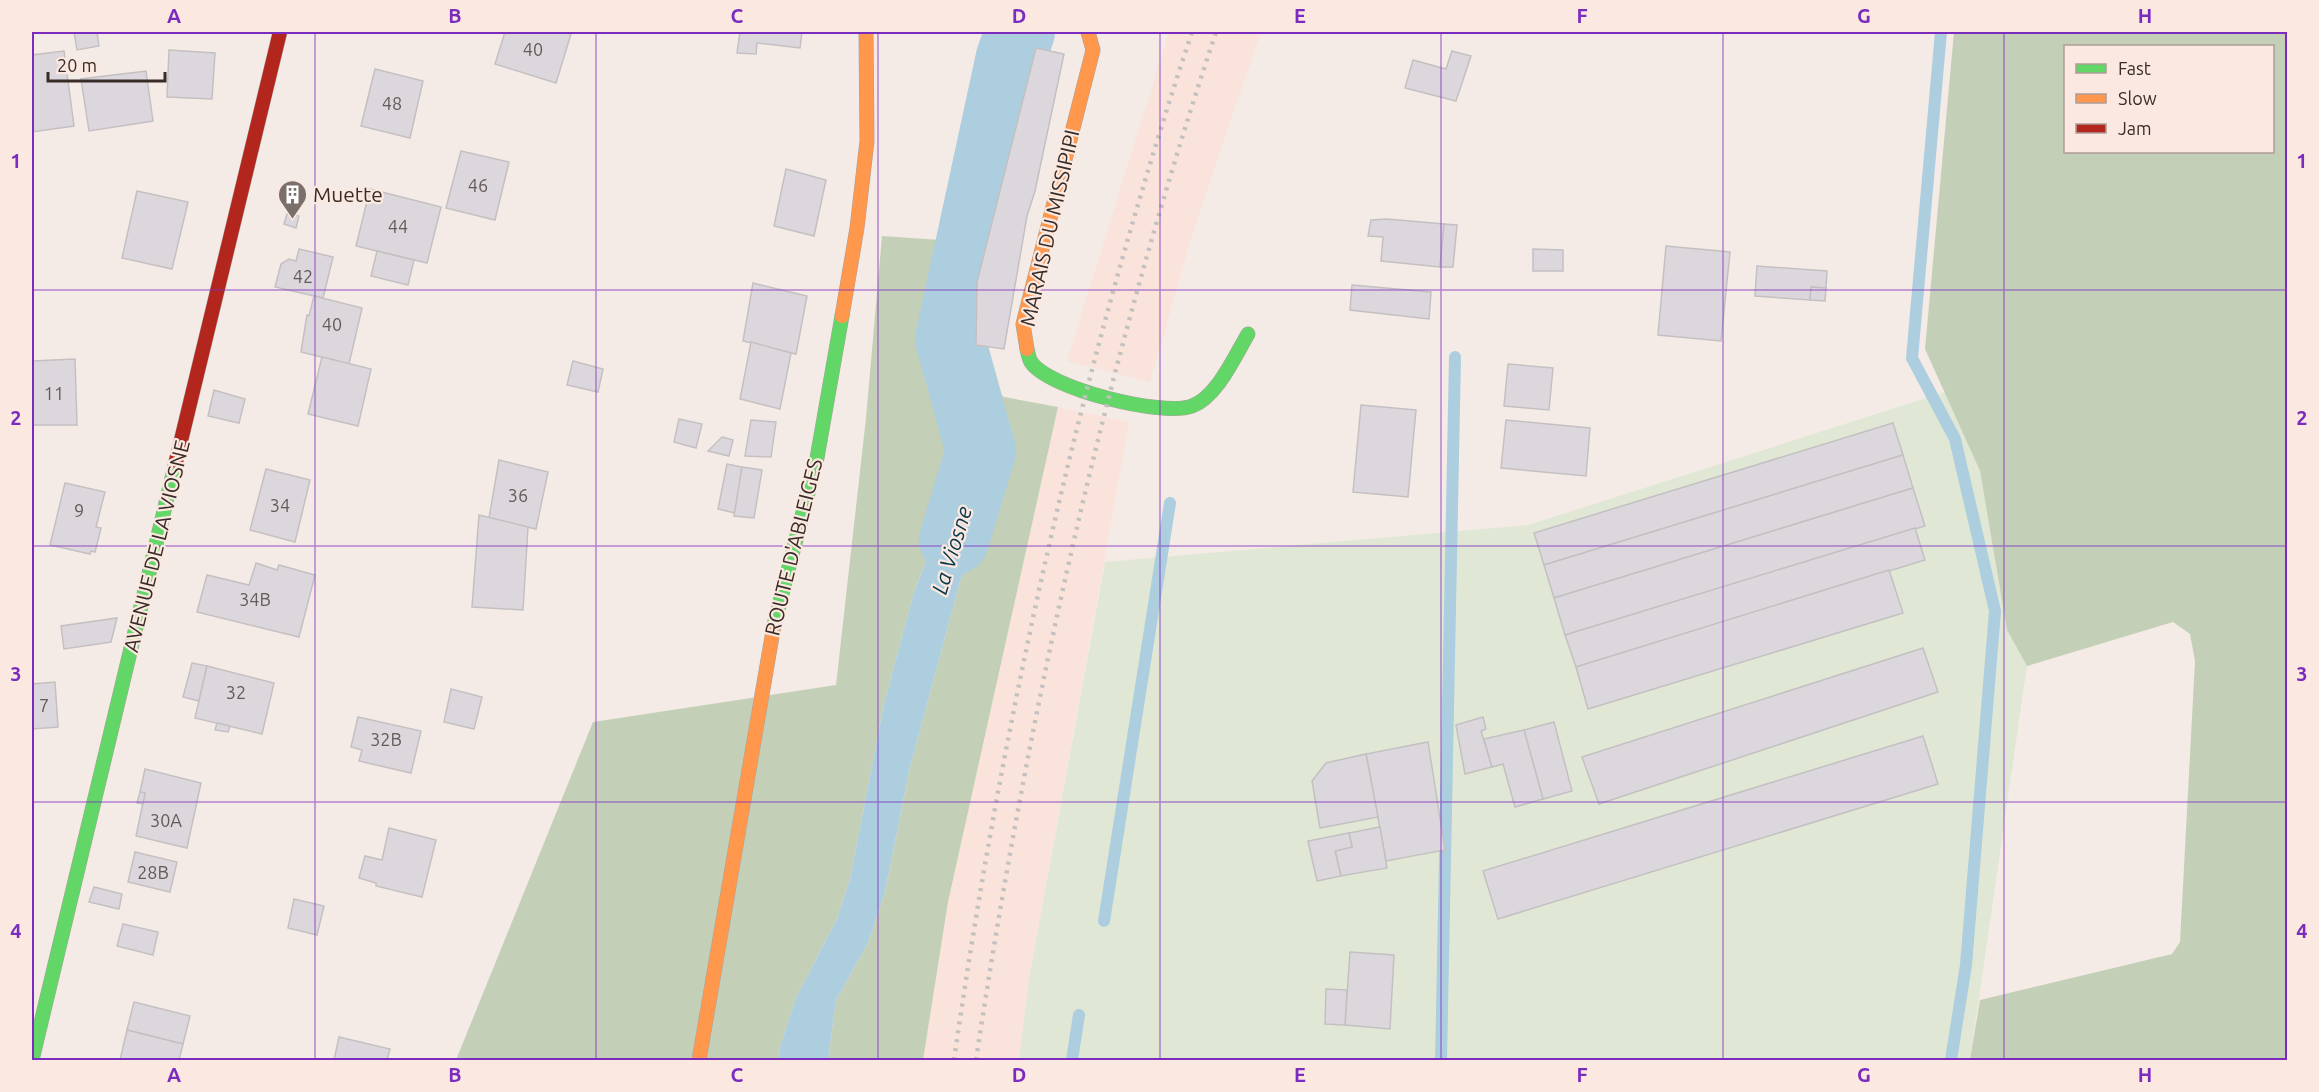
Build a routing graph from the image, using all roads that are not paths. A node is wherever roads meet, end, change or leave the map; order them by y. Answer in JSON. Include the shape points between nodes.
{"nodes":[{"id":1,"x":280,"y":32,"type":"edge"},
{"id":2,"x":866,"y":32,"type":"edge"},
{"id":3,"x":1088,"y":32,"type":"edge"},
{"id":4,"x":1248,"y":334,"type":"dead end"},
{"id":5,"x":32,"y":1060,"type":"edge"},
{"id":6,"x":699,"y":1060,"type":"edge"}],
"edges":[{"from":1,"to":5,"type":"street","name":"AVENUE DE LA VIOSNE"},
{"from":2,"to":6,"type":"street","name":"ROUTE D'ABLEIGES","via":[[867,141],[857,228],[817,458],[769,643]]},
{"from":3,"to":4,"type":"street","name":"MARAIS DU MISSIPIPI","via":[[1093,50],[1023,324],[1031,362],[1062,383],[1107,397],[1175,409],[1192,406],[1208,395]]}]}
